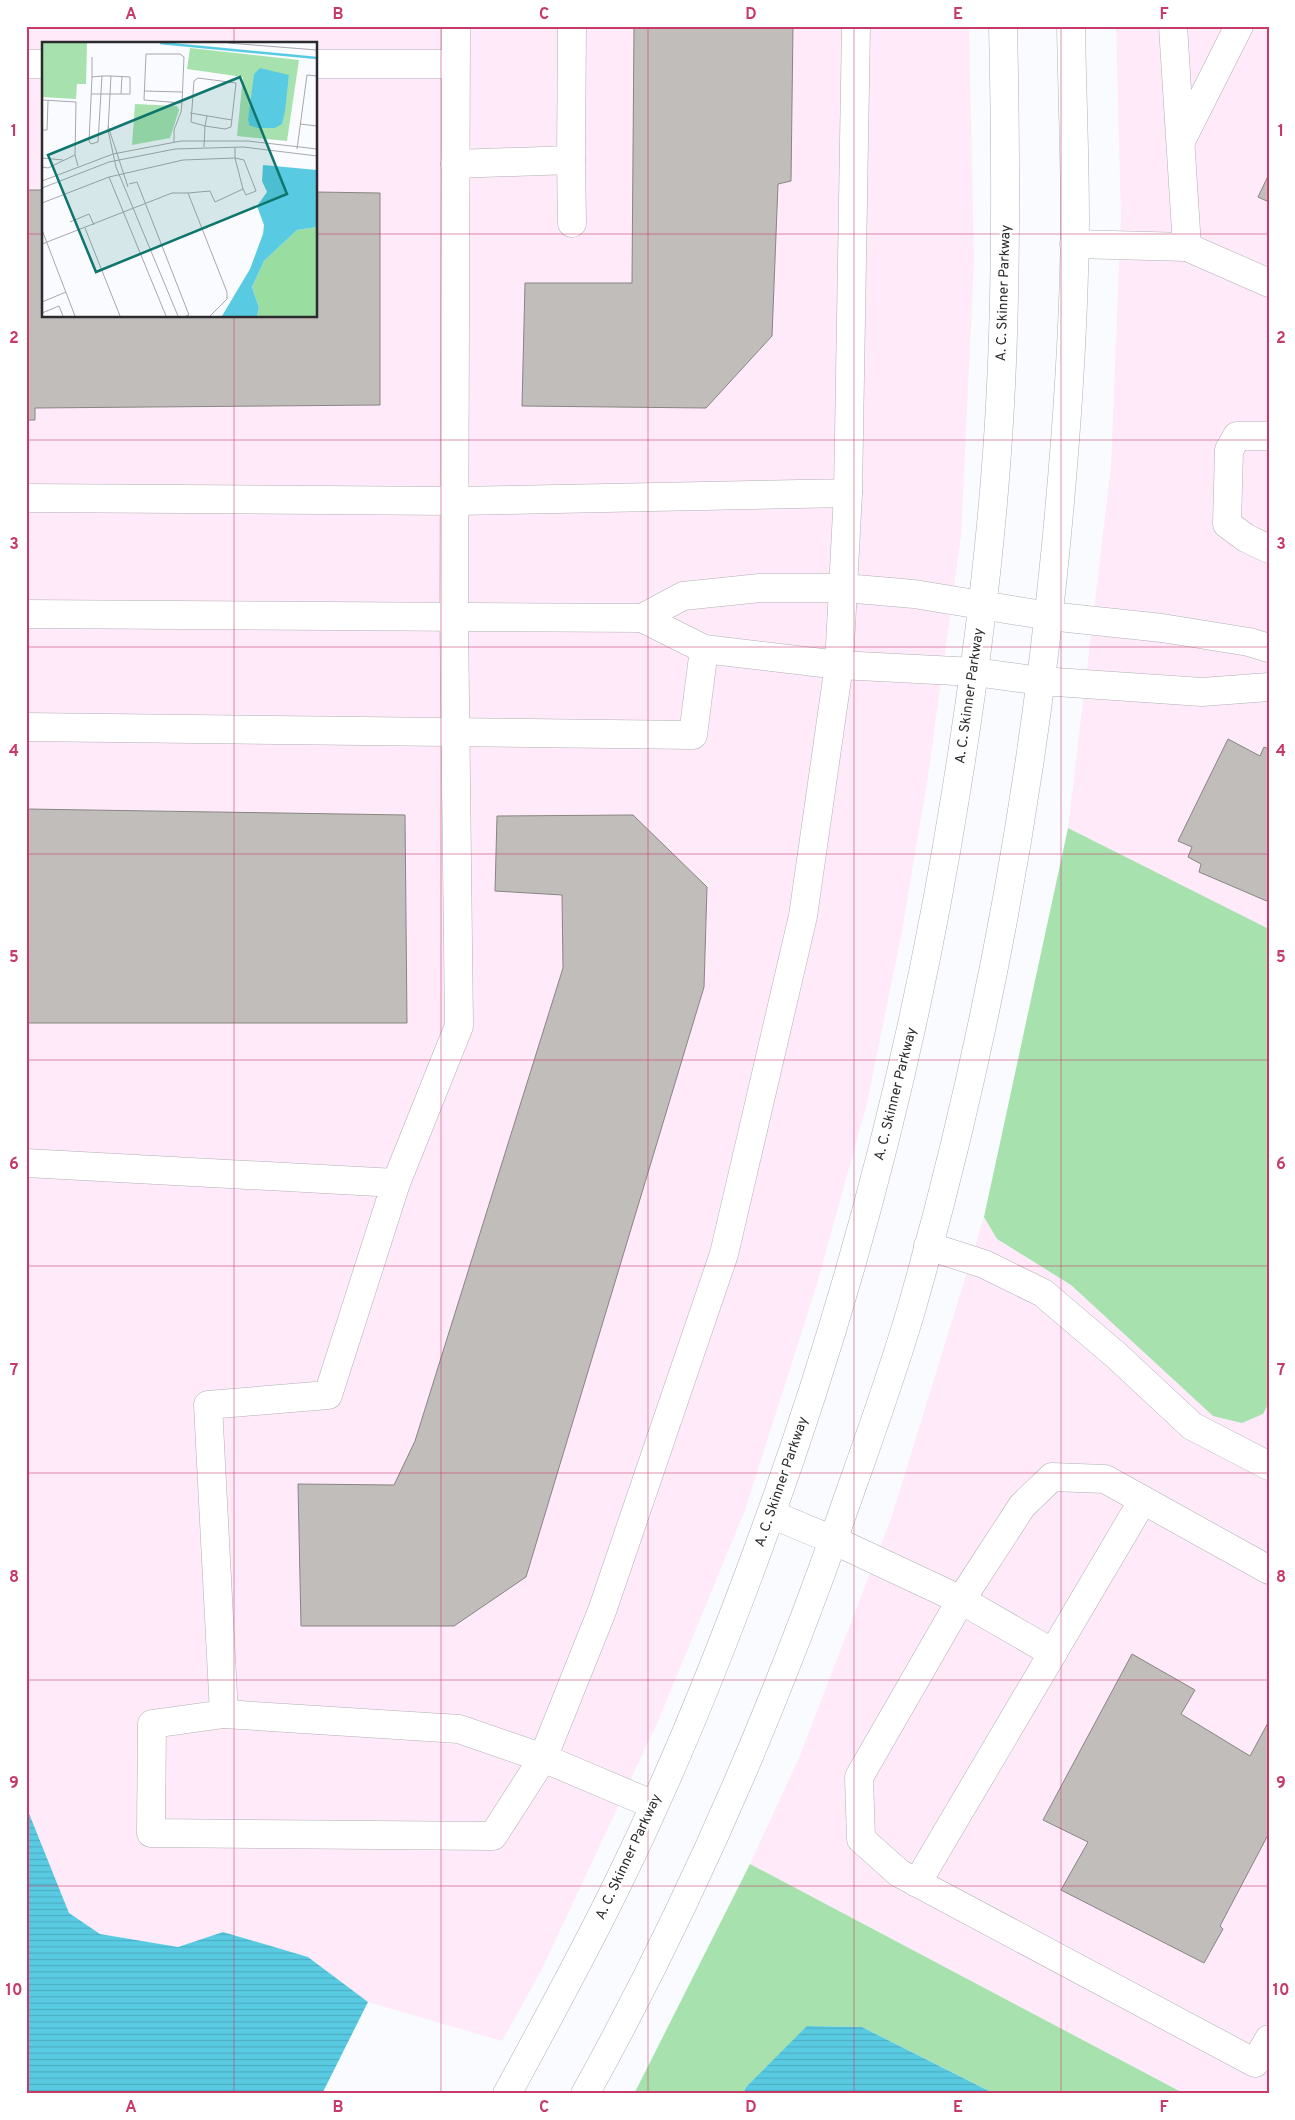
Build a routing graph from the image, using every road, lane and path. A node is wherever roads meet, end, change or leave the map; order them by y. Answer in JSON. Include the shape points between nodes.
{"nodes":[{"id":1,"x":456,"y":26,"type":"edge"},
{"id":2,"x":572,"y":26,"type":"edge"},
{"id":3,"x":856,"y":26,"type":"edge"},
{"id":4,"x":1003,"y":26,"type":"edge"},
{"id":5,"x":1071,"y":26,"type":"edge"},
{"id":6,"x":1173,"y":26,"type":"edge"},
{"id":7,"x":1239,"y":26,"type":"edge"},
{"id":8,"x":26,"y":64,"type":"edge"},
{"id":9,"x":42,"y":64,"type":"edge"},
{"id":10,"x":318,"y":64,"type":"edge"},
{"id":11,"x":455,"y":64,"type":"junction"},
{"id":12,"x":1181,"y":142,"type":"junction"},
{"id":13,"x":571,"y":160,"type":"junction"},
{"id":14,"x":455,"y":164,"type":"junction"},
{"id":15,"x":572,"y":223,"type":"dead end"},
{"id":16,"x":1074,"y":244,"type":"junction"},
{"id":17,"x":1187,"y":247,"type":"junction"},
{"id":18,"x":1269,"y":283,"type":"edge"},
{"id":19,"x":1269,"y":436,"type":"edge"},
{"id":20,"x":848,"y":493,"type":"junction"},
{"id":21,"x":26,"y":498,"type":"edge"},
{"id":22,"x":455,"y":502,"type":"junction"},
{"id":23,"x":1269,"y":549,"type":"edge"},
{"id":24,"x":844,"y":588,"type":"junction"},
{"id":25,"x":983,"y":605,"type":"junction"},
{"id":26,"x":26,"y":614,"type":"edge"},
{"id":27,"x":1049,"y":616,"type":"junction"},
{"id":28,"x":454,"y":617,"type":"junction"},
{"id":29,"x":642,"y":618,"type":"junction"},
{"id":30,"x":1269,"y":648,"type":"edge"},
{"id":31,"x":704,"y":649,"type":"junction"},
{"id":32,"x":839,"y":665,"type":"junction"},
{"id":33,"x":975,"y":672,"type":"junction"},
{"id":34,"x":1041,"y":680,"type":"junction"},
{"id":35,"x":1269,"y":687,"type":"edge"},
{"id":36,"x":26,"y":727,"type":"edge"},
{"id":37,"x":456,"y":732,"type":"junction"},
{"id":38,"x":26,"y":1163,"type":"edge"},
{"id":39,"x":396,"y":1182,"type":"junction"},
{"id":40,"x":928,"y":1246,"type":"junction"},
{"id":41,"x":1269,"y":1466,"type":"edge"},
{"id":42,"x":1143,"y":1500,"type":"junction"},
{"id":43,"x":771,"y":1514,"type":"junction"},
{"id":44,"x":833,"y":1540,"type":"junction"},
{"id":45,"x":1269,"y":1570,"type":"edge"},
{"id":46,"x":961,"y":1600,"type":"junction"},
{"id":47,"x":1053,"y":1653,"type":"junction"},
{"id":48,"x":224,"y":1714,"type":"junction"},
{"id":49,"x":543,"y":1758,"type":"junction"},
{"id":50,"x":654,"y":1805,"type":"junction"},
{"id":51,"x":917,"y":1883,"type":"junction"},
{"id":52,"x":1269,"y":2039,"type":"edge"},
{"id":53,"x":507,"y":2094,"type":"edge"},
{"id":54,"x":585,"y":2094,"type":"edge"}],
"edges":[{"from":1,"to":11,"type":"main road"},
{"from":2,"to":13,"type":"main road"},
{"from":3,"to":20,"type":"main road"},
{"from":4,"to":25,"type":"main road","name":"A. C. Skinner Parkway","via":[[1005,275],[1000,407]]},
{"from":5,"to":16,"type":"main road"},
{"from":6,"to":12,"type":"main road"},
{"from":7,"to":12,"type":"main road"},
{"from":8,"to":9,"type":"main road"},
{"from":10,"to":11,"type":"main road"},
{"from":11,"to":14,"type":"main road"},
{"from":12,"to":17,"type":"main road"},
{"from":13,"to":14,"type":"main road"},
{"from":13,"to":15,"type":"main road"},
{"from":14,"to":22,"type":"main road"},
{"from":16,"to":17,"type":"main road"},
{"from":16,"to":27,"type":"main road","via":[[1068,391]]},
{"from":17,"to":18,"type":"main road"},
{"from":19,"to":23,"type":"main road","via":[[1237,436],[1228,450],[1227,524]]},
{"from":20,"to":22,"type":"main road"},
{"from":20,"to":24,"type":"main road"},
{"from":21,"to":22,"type":"main road"},
{"from":22,"to":28,"type":"main road"},
{"from":24,"to":25,"type":"main road","via":[[914,594]]},
{"from":24,"to":29,"type":"main road","via":[[760,588],[683,596]]},
{"from":24,"to":32,"type":"main road"},
{"from":25,"to":27,"type":"main road"},
{"from":25,"to":33,"type":"main road","name":"A. C. Skinner Parkway"},
{"from":26,"to":28,"type":"main road"},
{"from":27,"to":30,"type":"main road","via":[[1162,628]]},
{"from":27,"to":34,"type":"main road"},
{"from":28,"to":29,"type":"main road"},
{"from":28,"to":37,"type":"main road"},
{"from":29,"to":31,"type":"main road"},
{"from":31,"to":32,"type":"main road"},
{"from":31,"to":37,"type":"main road","via":[[693,734]]},
{"from":32,"to":33,"type":"main road"},
{"from":32,"to":49,"type":"main road","via":[[803,916],[724,1254],[602,1611]]},
{"from":33,"to":34,"type":"main road"},
{"from":33,"to":43,"type":"main road","name":"A. C. Skinner Parkway","via":[[929,951],[898,1093],[824,1360]]},
{"from":34,"to":35,"type":"main road","via":[[1202,692]]},
{"from":34,"to":40,"type":"main road","via":[[1030,765],[980,1038]]},
{"from":36,"to":37,"type":"main road"},
{"from":37,"to":39,"type":"main road","via":[[459,1026]]},
{"from":38,"to":39,"type":"main road"},
{"from":39,"to":48,"type":"main road","via":[[328,1395],[208,1405]]},
{"from":40,"to":41,"type":"main road","via":[[984,1264],[1043,1293],[1192,1426]]},
{"from":40,"to":44,"type":"main road","via":[[911,1310]]},
{"from":42,"to":45,"type":"main road"},
{"from":42,"to":46,"type":"main road","via":[[1105,1479],[1052,1476],[1022,1506]]},
{"from":42,"to":47,"type":"main road"},
{"from":43,"to":44,"type":"main road"},
{"from":43,"to":50,"type":"main road","name":"A. C. Skinner Parkway","via":[[731,1624]]},
{"from":44,"to":46,"type":"main road"},
{"from":44,"to":54,"type":"main road","via":[[773,1700],[719,1825],[659,1954]]},
{"from":46,"to":47,"type":"main road"},
{"from":46,"to":51,"type":"main road","via":[[859,1777],[861,1839],[899,1873]]},
{"from":47,"to":51,"type":"main road"},
{"from":48,"to":49,"type":"main road","via":[[459,1729]]},
{"from":48,"to":49,"type":"main road","via":[[152,1724],[151,1833],[493,1836]]},
{"from":49,"to":50,"type":"main road"},
{"from":50,"to":53,"type":"main road","name":"A. C. Skinner Parkway","via":[[557,2004]]},
{"from":51,"to":52,"type":"main road","via":[[1256,2063]]}]}
